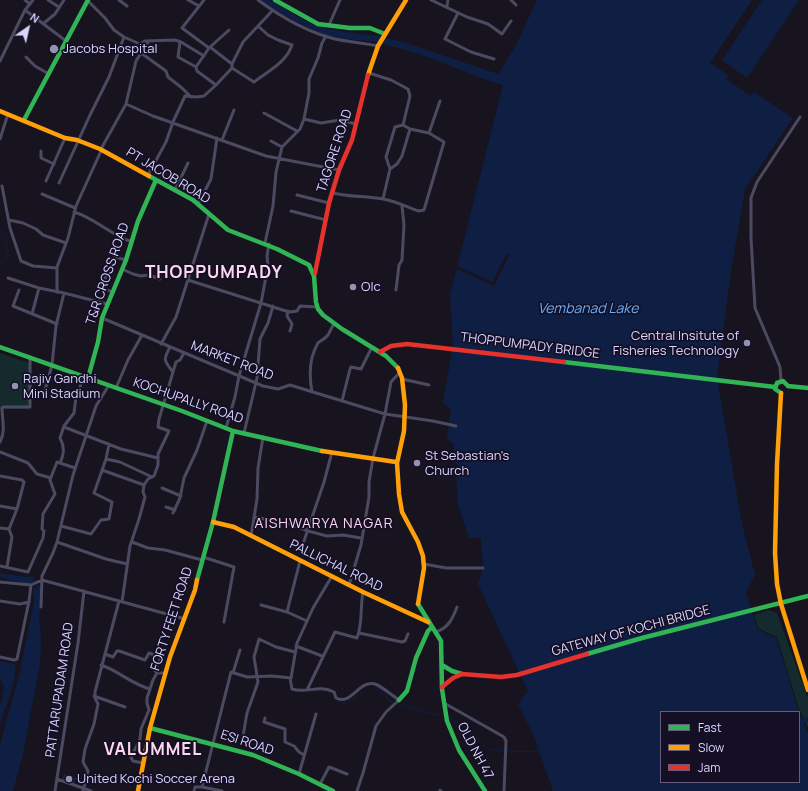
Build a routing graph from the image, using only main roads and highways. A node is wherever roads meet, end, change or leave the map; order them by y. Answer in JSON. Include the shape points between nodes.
{"nodes":[{"id":1,"x":275,"y":0,"type":"edge"},
{"id":2,"x":406,"y":0,"type":"edge"},
{"id":3,"x":88,"y":1,"type":"edge"},
{"id":4,"x":384,"y":35,"type":"junction"},
{"id":5,"x":0,"y":111,"type":"edge"},
{"id":6,"x":24,"y":120,"type":"junction"},
{"id":7,"x":156,"y":180,"type":"junction"},
{"id":8,"x":315,"y":273,"type":"junction"},
{"id":9,"x":0,"y":347,"type":"edge"},
{"id":10,"x":380,"y":352,"type":"junction"},
{"id":11,"x":86,"y":377,"type":"junction"},
{"id":12,"x":775,"y":386,"type":"junction"},
{"id":13,"x":788,"y":386,"type":"junction"},
{"id":14,"x":808,"y":388,"type":"edge"},
{"id":15,"x":782,"y":393,"type":"junction"},
{"id":16,"x":233,"y":431,"type":"junction"},
{"id":17,"x":396,"y":462,"type":"junction"},
{"id":18,"x":213,"y":522,"type":"junction"},
{"id":19,"x":808,"y":596,"type":"edge"},
{"id":20,"x":781,"y":604,"type":"junction"},
{"id":21,"x":428,"y":622,"type":"junction"},
{"id":22,"x":432,"y":627,"type":"junction"},
{"id":23,"x":442,"y":665,"type":"junction"},
{"id":24,"x":462,"y":674,"type":"junction"},
{"id":25,"x":442,"y":676,"type":"junction"},
{"id":26,"x":806,"y":677,"type":"edge"},
{"id":27,"x":442,"y":687,"type":"junction"},
{"id":28,"x":808,"y":690,"type":"edge"},
{"id":29,"x":399,"y":700,"type":"road end"},
{"id":30,"x":150,"y":728,"type":"junction"},
{"id":31,"x":138,"y":791,"type":"edge"},
{"id":32,"x":333,"y":791,"type":"edge"},
{"id":33,"x":485,"y":791,"type":"edge"}],
"edges":[{"from":1,"to":4,"type":"main road","via":[[318,24],[370,28]]},
{"from":2,"to":4,"type":"main road","name":"TAGORE ROAD"},
{"from":3,"to":6,"type":"main road"},
{"from":4,"to":8,"type":"main road","name":"TAGORE ROAD","via":[[369,73],[352,140],[339,170]]},
{"from":5,"to":6,"type":"main road","name":"PT JACOB ROAD"},
{"from":6,"to":7,"type":"main road","name":"PT JACOB ROAD","via":[[101,150]]},
{"from":7,"to":8,"type":"main road","name":"PT JACOB ROAD","via":[[198,204],[228,230],[279,248],[309,265]]},
{"from":7,"to":11,"type":"main road","name":"T&R CROSS ROAD","via":[[102,318],[98,342]]},
{"from":8,"to":10,"type":"main road","name":"TAGORE ROAD","via":[[314,293],[317,307],[323,316]]},
{"from":9,"to":11,"type":"main road","name":"KOCHUPALLY ROAD"},
{"from":10,"to":12,"type":"main road","name":"THOPPUMPADY BRIDGE","via":[[396,343],[426,345]]},
{"from":10,"to":17,"type":"main road","via":[[392,361],[400,372],[404,388],[403,439]]},
{"from":11,"to":16,"type":"main road","name":"KOCHUPALLY ROAD"},
{"from":12,"to":13,"type":"main road","via":[[781,381]]},
{"from":12,"to":15,"type":"main road","via":[[778,392]]},
{"from":13,"to":14,"type":"main road"},
{"from":13,"to":15,"type":"main road"},
{"from":15,"to":20,"type":"main road","via":[[775,554]]},
{"from":16,"to":17,"type":"main road","name":"KOCHUPALLY ROAD","via":[[332,452]]},
{"from":16,"to":18,"type":"main road","name":"FORTY FEET ROAD"},
{"from":17,"to":21,"type":"main road","name":"OLD NH 47","via":[[399,502],[423,554],[418,604]]},
{"from":18,"to":21,"type":"main road","name":"PALLICHAL ROAD","via":[[234,527]]},
{"from":18,"to":30,"type":"main road","name":"FORTY FEET ROAD","via":[[196,590],[170,657]]},
{"from":19,"to":20,"type":"main road"},
{"from":20,"to":24,"type":"main road","name":"GATEWAY OF KOCHI BRIDGE","via":[[642,638],[517,675],[501,677]]},
{"from":20,"to":26,"type":"main road"},
{"from":21,"to":22,"type":"main road","name":"OLD NH 47"},
{"from":22,"to":23,"type":"main road","name":"OLD NH 47","via":[[441,641]]},
{"from":22,"to":29,"type":"main road","via":[[416,658],[408,690]]},
{"from":23,"to":24,"type":"main road","via":[[452,672]]},
{"from":23,"to":25,"type":"main road","name":"OLD NH 47"},
{"from":24,"to":25,"type":"main road"},
{"from":24,"to":27,"type":"main road"},
{"from":25,"to":27,"type":"main road","name":"OLD NH 47"},
{"from":26,"to":28,"type":"main road"},
{"from":27,"to":33,"type":"main road","name":"OLD NH 47","via":[[447,721],[460,750]]},
{"from":30,"to":31,"type":"main road","name":"FORTY FEET ROAD"},
{"from":30,"to":32,"type":"main road","name":"ESI ROAD","via":[[253,754]]}]}
